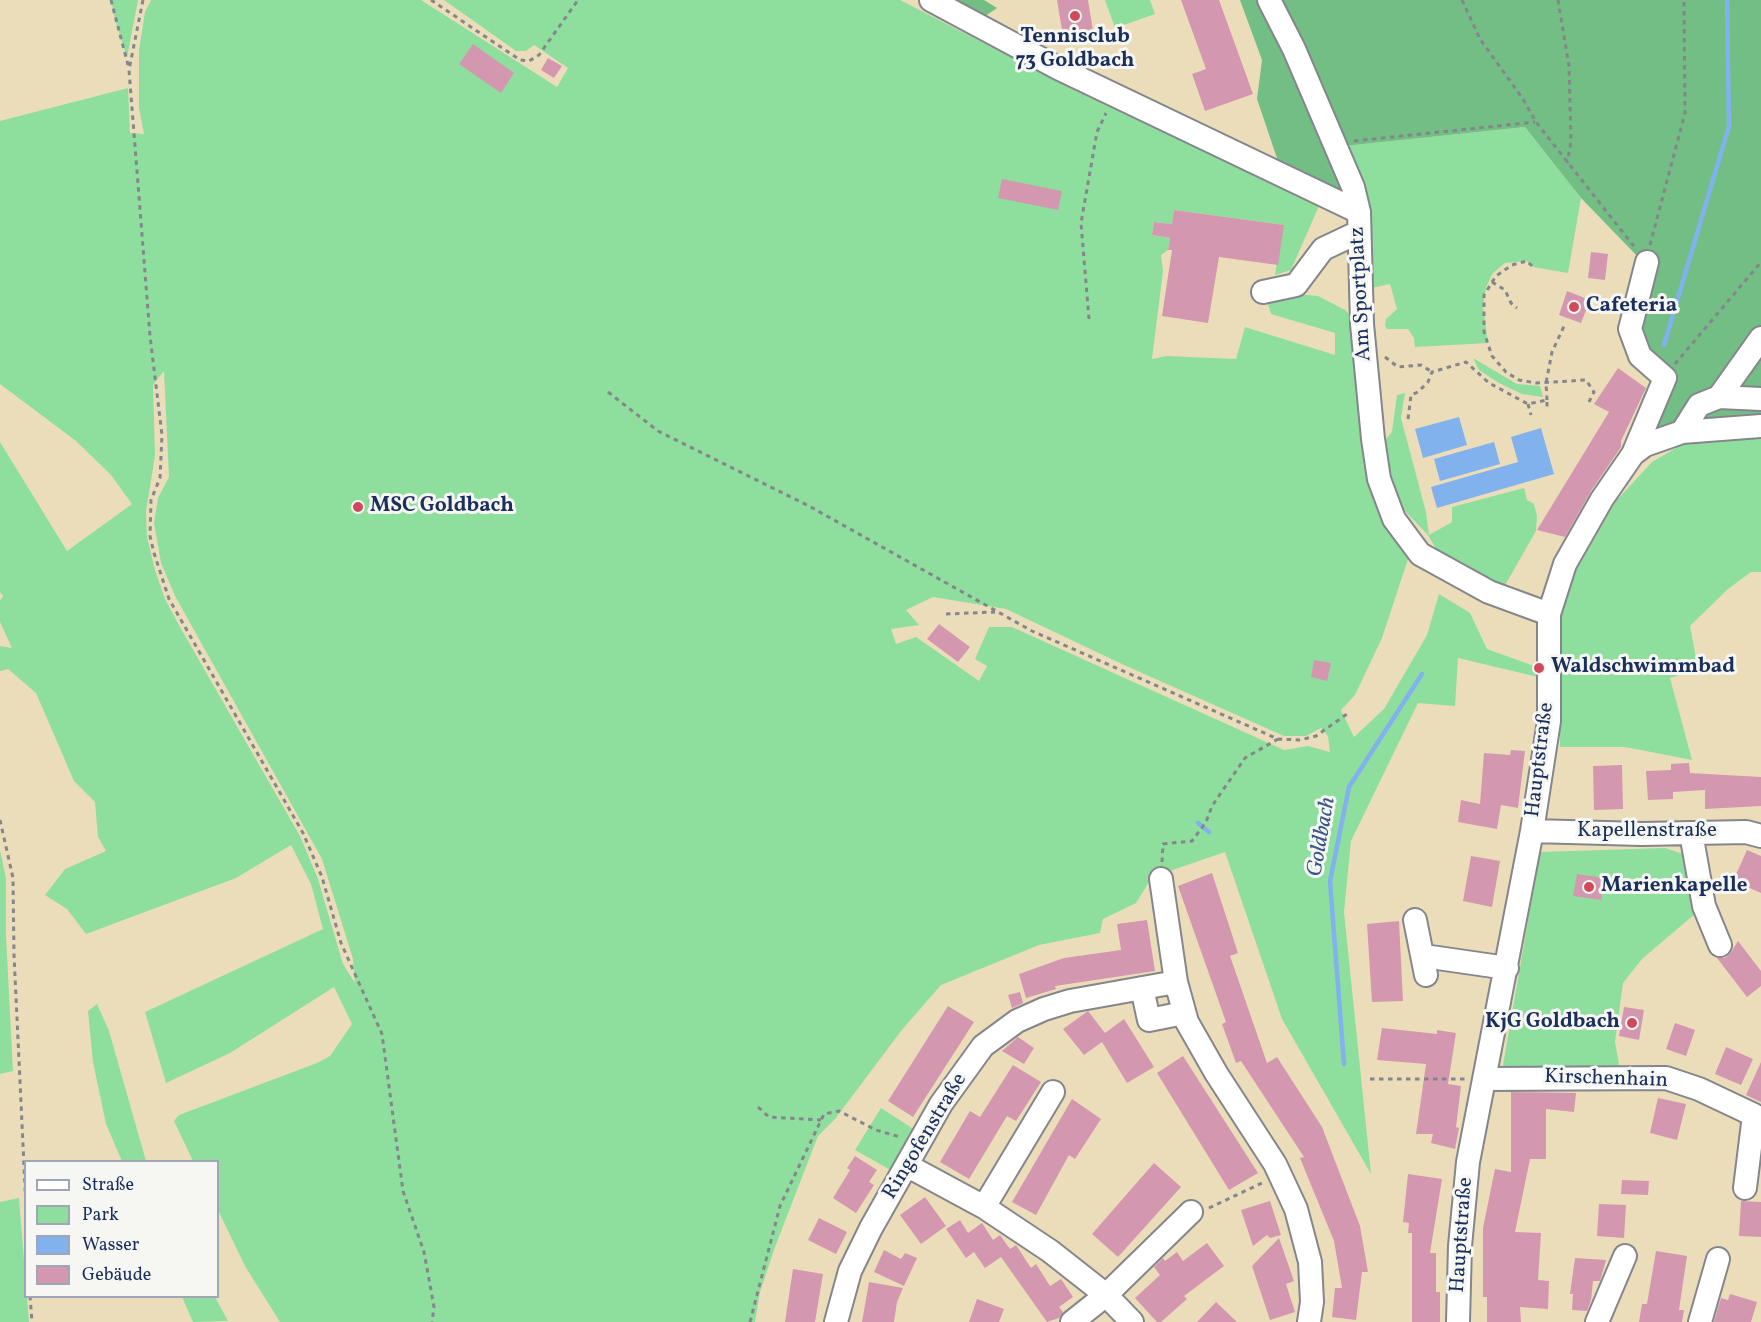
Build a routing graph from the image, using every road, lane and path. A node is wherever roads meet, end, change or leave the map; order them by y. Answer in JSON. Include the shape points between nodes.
{"nodes":[{"id":1,"x":111,"y":0,"type":"edge"},
{"id":2,"x":143,"y":0,"type":"edge"},
{"id":3,"x":431,"y":0,"type":"edge"},
{"id":4,"x":578,"y":0,"type":"edge"},
{"id":5,"x":931,"y":0,"type":"edge"},
{"id":6,"x":1269,"y":0,"type":"edge"},
{"id":7,"x":1462,"y":0,"type":"edge"},
{"id":8,"x":1558,"y":0,"type":"edge"},
{"id":9,"x":1684,"y":0,"type":"edge"},
{"id":10,"x":129,"y":70,"type":"junction"},
{"id":11,"x":1114,"y":94,"type":"junction"},
{"id":12,"x":1536,"y":122,"type":"junction"},
{"id":13,"x":1334,"y":143,"type":"junction"},
{"id":14,"x":1567,"y":163,"type":"junction"},
{"id":15,"x":1359,"y":222,"type":"junction"},
{"id":16,"x":1647,"y":262,"type":"junction"},
{"id":17,"x":1761,"y":262,"type":"edge"},
{"id":18,"x":1532,"y":266,"type":"dead end"},
{"id":19,"x":1492,"y":282,"type":"junction"},
{"id":20,"x":1263,"y":292,"type":"dead end"},
{"id":21,"x":1517,"y":308,"type":"dead end"},
{"id":22,"x":1089,"y":319,"type":"dead end"},
{"id":23,"x":1565,"y":324,"type":"dead end"},
{"id":24,"x":1761,"y":338,"type":"edge"},
{"id":25,"x":1382,"y":351,"type":"dead end"},
{"id":26,"x":1685,"y":352,"type":"dead end"},
{"id":27,"x":1432,"y":372,"type":"junction"},
{"id":28,"x":1546,"y":383,"type":"junction"},
{"id":29,"x":608,"y":392,"type":"dead end"},
{"id":30,"x":1719,"y":397,"type":"junction"},
{"id":31,"x":1761,"y":399,"type":"edge"},
{"id":32,"x":1547,"y":400,"type":"junction"},
{"id":33,"x":1589,"y":402,"type":"dead end"},
{"id":34,"x":1528,"y":404,"type":"junction"},
{"id":35,"x":1547,"y":410,"type":"dead end"},
{"id":36,"x":1531,"y":415,"type":"dead end"},
{"id":37,"x":1408,"y":418,"type":"dead end"},
{"id":38,"x":1761,"y":426,"type":"edge"},
{"id":39,"x":1682,"y":432,"type":"junction"},
{"id":40,"x":1633,"y":454,"type":"junction"},
{"id":41,"x":997,"y":612,"type":"junction"},
{"id":42,"x":946,"y":614,"type":"dead end"},
{"id":43,"x":1549,"y":614,"type":"junction"},
{"id":44,"x":1347,"y":714,"type":"dead end"},
{"id":45,"x":1278,"y":739,"type":"junction"},
{"id":46,"x":0,"y":820,"type":"edge"},
{"id":47,"x":1532,"y":831,"type":"junction"},
{"id":48,"x":1691,"y":833,"type":"junction"},
{"id":49,"x":1761,"y":836,"type":"edge"},
{"id":50,"x":1161,"y":879,"type":"joint"},
{"id":51,"x":1415,"y":920,"type":"dead end"},
{"id":52,"x":1720,"y":945,"type":"dead end"},
{"id":53,"x":1507,"y":968,"type":"junction"},
{"id":54,"x":1176,"y":982,"type":"junction"},
{"id":55,"x":1142,"y":988,"type":"junction"},
{"id":56,"x":1184,"y":1013,"type":"junction"},
{"id":57,"x":1370,"y":1079,"type":"dead end"},
{"id":58,"x":1486,"y":1079,"type":"junction"},
{"id":59,"x":1053,"y":1092,"type":"dead end"},
{"id":60,"x":758,"y":1107,"type":"dead end"},
{"id":61,"x":821,"y":1120,"type":"junction"},
{"id":62,"x":902,"y":1138,"type":"dead end"},
{"id":63,"x":24,"y":1166,"type":"edge"},
{"id":64,"x":908,"y":1166,"type":"junction"},
{"id":65,"x":1280,"y":1174,"type":"junction"},
{"id":66,"x":1745,"y":1188,"type":"dead end"},
{"id":67,"x":984,"y":1207,"type":"junction"},
{"id":68,"x":1191,"y":1212,"type":"joint"},
{"id":69,"x":1625,"y":1256,"type":"dead end"},
{"id":70,"x":1718,"y":1259,"type":"dead end"},
{"id":71,"x":1106,"y":1295,"type":"junction"},
{"id":72,"x":30,"y":1298,"type":"edge"},
{"id":73,"x":32,"y":1322,"type":"edge"},
{"id":74,"x":432,"y":1322,"type":"edge"},
{"id":75,"x":750,"y":1322,"type":"edge"},
{"id":76,"x":836,"y":1322,"type":"edge"},
{"id":77,"x":1072,"y":1322,"type":"edge"},
{"id":78,"x":1132,"y":1322,"type":"edge"},
{"id":79,"x":1309,"y":1322,"type":"edge"},
{"id":80,"x":1458,"y":1322,"type":"edge"},
{"id":81,"x":1597,"y":1322,"type":"edge"},
{"id":82,"x":1700,"y":1322,"type":"edge"}],
"edges":[{"from":1,"to":10,"type":"path"},
{"from":2,"to":10,"type":"path"},
{"from":3,"to":4,"type":"path","via":[[520,60],[529,61],[540,56]]},
{"from":5,"to":11,"type":"street","name":"Am Sportplatz"},
{"from":6,"to":13,"type":"street"},
{"from":7,"to":12,"type":"path","via":[[1480,39]]},
{"from":8,"to":14,"type":"path","via":[[1569,66],[1571,142]]},
{"from":9,"to":16,"type":"path","via":[[1685,113],[1653,225]]},
{"from":10,"to":74,"type":"path","via":[[150,336],[162,435],[160,478],[151,500],[150,536],[154,553],[169,598],[303,833],[322,877],[344,951],[382,1034],[403,1191],[423,1252],[434,1307]]},
{"from":11,"to":15,"type":"street","name":"Am Sportplatz"},
{"from":11,"to":22,"type":"path","via":[[1097,132],[1081,223]]},
{"from":12,"to":13,"type":"path"},
{"from":12,"to":14,"type":"path"},
{"from":13,"to":15,"type":"street","via":[[1353,187]]},
{"from":14,"to":16,"type":"path"},
{"from":15,"to":20,"type":"street","via":[[1323,249],[1296,285]]},
{"from":15,"to":43,"type":"street","name":"Am Sportplatz","via":[[1362,324],[1373,439],[1379,479],[1394,519],[1420,554],[1489,592]]},
{"from":16,"to":40,"type":"street","via":[[1630,329],[1640,357],[1665,378]]},
{"from":17,"to":26,"type":"path"},
{"from":18,"to":19,"type":"path","via":[[1527,261],[1512,265]]},
{"from":19,"to":21,"type":"path","via":[[1505,290]]},
{"from":19,"to":28,"type":"path","via":[[1484,295],[1482,317],[1492,356],[1519,380]]},
{"from":23,"to":28,"type":"path","via":[[1552,352]]},
{"from":24,"to":30,"type":"street"},
{"from":25,"to":27,"type":"path","via":[[1398,367],[1421,365]]},
{"from":27,"to":34,"type":"path","via":[[1466,362],[1489,383]]},
{"from":27,"to":37,"type":"path","via":[[1428,382],[1411,395]]},
{"from":28,"to":32,"type":"path"},
{"from":28,"to":33,"type":"path","via":[[1586,380],[1594,392]]},
{"from":29,"to":41,"type":"path","via":[[658,431],[809,506]]},
{"from":30,"to":31,"type":"street"},
{"from":30,"to":39,"type":"street","via":[[1699,405]]},
{"from":32,"to":34,"type":"path"},
{"from":32,"to":35,"type":"path"},
{"from":34,"to":36,"type":"path"},
{"from":38,"to":39,"type":"street","name":"Hauptstraße"},
{"from":39,"to":40,"type":"street","name":"Hauptstraße","via":[[1657,439]]},
{"from":40,"to":43,"type":"street","name":"Hauptstraße","via":[[1565,564]]},
{"from":41,"to":42,"type":"path"},
{"from":41,"to":45,"type":"path"},
{"from":43,"to":47,"type":"street","name":"Hauptstraße","via":[[1549,721]]},
{"from":44,"to":45,"type":"path","via":[[1316,736]]},
{"from":45,"to":50,"type":"path","via":[[1245,759],[1192,841],[1163,844]]},
{"from":46,"to":63,"type":"path","via":[[13,878]]},
{"from":47,"to":48,"type":"street","name":"Kapellenstraße"},
{"from":47,"to":53,"type":"street","name":"Hauptstraße"},
{"from":48,"to":49,"type":"street","name":"Kapellenstraße","via":[[1746,832]]},
{"from":48,"to":52,"type":"street","via":[[1704,906]]},
{"from":50,"to":54,"type":"street"},
{"from":51,"to":53,"type":"street","via":[[1425,965]]},
{"from":53,"to":58,"type":"street","name":"Hauptstraße"},
{"from":54,"to":55,"type":"street","name":"Ringofenstraße"},
{"from":54,"to":56,"type":"street"},
{"from":55,"to":56,"type":"street","via":[[1149,1020]]},
{"from":55,"to":64,"type":"street","name":"Ringofenstraße","via":[[1044,1009],[1000,1032],[983,1046],[940,1104]]},
{"from":56,"to":65,"type":"street","via":[[1216,1073]]},
{"from":57,"to":58,"type":"path"},
{"from":58,"to":66,"type":"street","name":"Kirschenhain","via":[[1666,1078],[1699,1089],[1754,1115]]},
{"from":58,"to":80,"type":"street","name":"Hauptstraße","via":[[1468,1162]]},
{"from":59,"to":67,"type":"street"},
{"from":60,"to":61,"type":"path","via":[[769,1117]]},
{"from":61,"to":62,"type":"path","via":[[824,1114],[839,1111]]},
{"from":61,"to":75,"type":"path","via":[[780,1206]]},
{"from":64,"to":67,"type":"street"},
{"from":64,"to":76,"type":"street","name":"Ringofenstraße","via":[[850,1271]]},
{"from":65,"to":68,"type":"path","via":[[1203,1211]]},
{"from":65,"to":79,"type":"street","via":[[1296,1209],[1308,1253],[1312,1302]]},
{"from":67,"to":71,"type":"street"},
{"from":68,"to":71,"type":"street"},
{"from":69,"to":81,"type":"street"},
{"from":70,"to":82,"type":"street"},
{"from":71,"to":77,"type":"street"},
{"from":71,"to":78,"type":"street"},
{"from":72,"to":73,"type":"path"}]}
